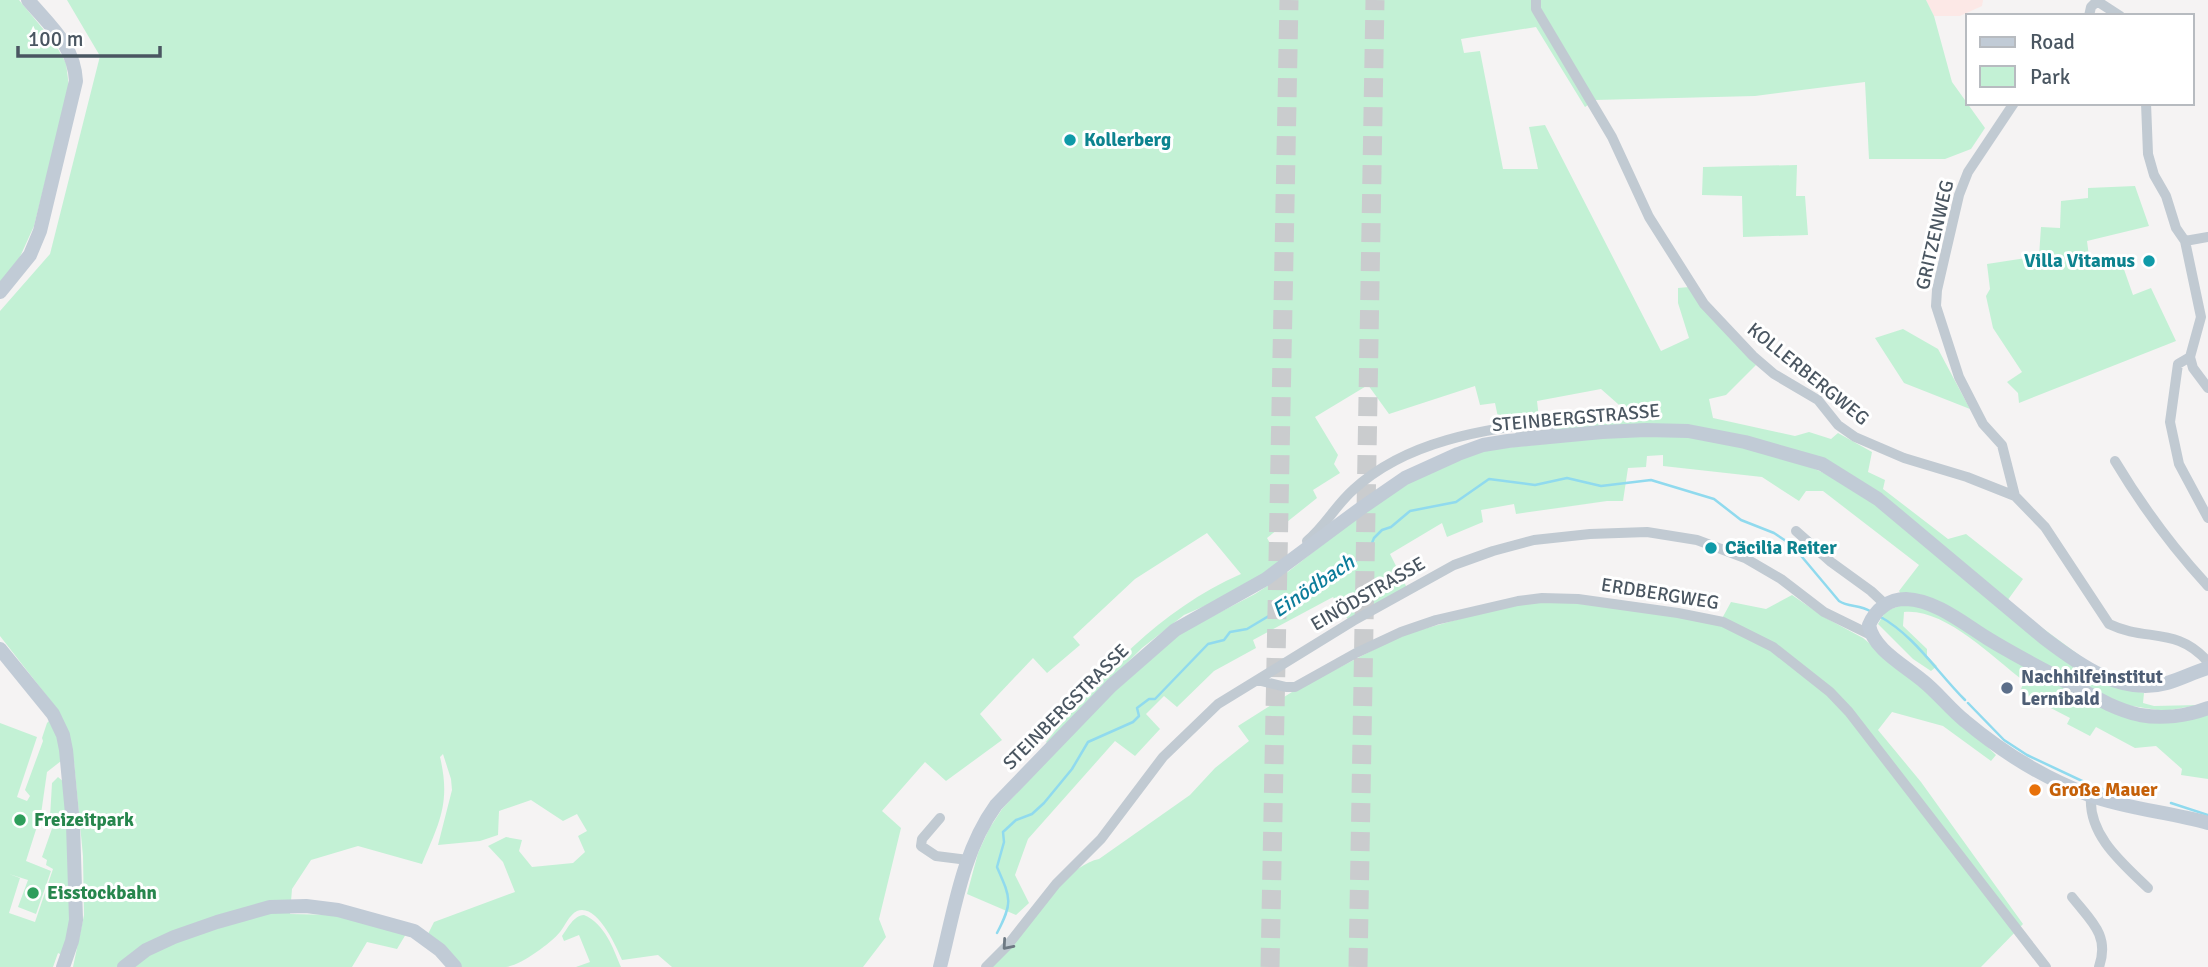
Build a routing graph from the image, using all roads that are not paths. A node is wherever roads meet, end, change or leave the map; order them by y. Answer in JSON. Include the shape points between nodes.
{"nodes":[{"id":1,"x":28,"y":0,"type":"edge"},
{"id":2,"x":1536,"y":0,"type":"edge"},
{"id":3,"x":2097,"y":1,"type":"edge"},
{"id":4,"x":2117,"y":14,"type":"edge"},
{"id":5,"x":2013,"y":105,"type":"edge"},
{"id":6,"x":2146,"y":105,"type":"edge"},
{"id":7,"x":2208,"y":237,"type":"edge"},
{"id":8,"x":2185,"y":241,"type":"junction"},
{"id":9,"x":0,"y":292,"type":"edge"},
{"id":10,"x":2190,"y":357,"type":"junction"},
{"id":11,"x":2208,"y":388,"type":"edge"},
{"id":12,"x":1521,"y":439,"type":"junction"},
{"id":13,"x":2115,"y":461,"type":"dead end"},
{"id":14,"x":2015,"y":496,"type":"junction"},
{"id":15,"x":2208,"y":518,"type":"edge"},
{"id":16,"x":1796,"y":531,"type":"dead end"},
{"id":17,"x":1306,"y":551,"type":"junction"},
{"id":18,"x":2208,"y":586,"type":"edge"},
{"id":19,"x":1882,"y":607,"type":"junction"},
{"id":20,"x":1870,"y":630,"type":"junction"},
{"id":21,"x":0,"y":649,"type":"edge"},
{"id":22,"x":2208,"y":662,"type":"edge"},
{"id":23,"x":2208,"y":668,"type":"edge"},
{"id":24,"x":1257,"y":680,"type":"junction"},
{"id":25,"x":2208,"y":708,"type":"edge"},
{"id":26,"x":2091,"y":796,"type":"junction"},
{"id":27,"x":940,"y":818,"type":"dead end"},
{"id":28,"x":2208,"y":823,"type":"edge"},
{"id":29,"x":968,"y":860,"type":"junction"},
{"id":30,"x":2148,"y":888,"type":"dead end"},
{"id":31,"x":2072,"y":897,"type":"dead end"},
{"id":32,"x":448,"y":965,"type":"edge"},
{"id":33,"x":63,"y":967,"type":"edge"},
{"id":34,"x":124,"y":967,"type":"edge"},
{"id":35,"x":940,"y":967,"type":"edge"},
{"id":36,"x":986,"y":967,"type":"edge"},
{"id":37,"x":2046,"y":967,"type":"edge"},
{"id":38,"x":2099,"y":967,"type":"edge"}],
"edges":[{"from":1,"to":9,"type":"main road","via":[[68,47],[76,81],[40,231],[30,255]]},
{"from":2,"to":14,"type":"street","name":"KOLLERBERGWEG","via":[[1536,9],[1612,137],[1649,218],[1704,304],[1753,356],[1818,400],[1838,425],[1855,437]]},
{"from":3,"to":4,"type":"street"},
{"from":5,"to":14,"type":"street","name":"GRITZENWEG","via":[[1968,172],[1959,195],[1936,306],[1959,377],[1983,425],[2002,445]]},
{"from":6,"to":8,"type":"street","via":[[2148,154],[2154,175]]},
{"from":7,"to":8,"type":"street"},
{"from":8,"to":10,"type":"street","via":[[2201,317]]},
{"from":10,"to":11,"type":"street"},
{"from":10,"to":15,"type":"street","via":[[2178,364],[2170,422],[2179,464]]},
{"from":12,"to":17,"type":"main road","name":"STEINBERGSTRASSE","via":[[1483,445],[1405,478]]},
{"from":12,"to":17,"type":"street","via":[[1520,435],[1552,422],[1462,435],[1402,457],[1351,491],[1304,544]]},
{"from":12,"to":23,"type":"main road","name":"STEINBERGSTRASSE","via":[[1688,431],[1822,464],[1878,499],[2044,638],[2094,671],[2114,681],[2149,686]]},
{"from":13,"to":18,"type":"street","via":[[2143,508]]},
{"from":14,"to":22,"type":"street","name":"KOLLERBERGWEG","via":[[2045,527],[2109,624],[2184,641]]},
{"from":16,"to":19,"type":"street","via":[[1871,591]]},
{"from":17,"to":29,"type":"main road","name":"STEINBERGSTRASSE","via":[[1175,630],[1111,686],[996,805],[977,834]]},
{"from":19,"to":20,"type":"main road"},
{"from":19,"to":25,"type":"main road","via":[[1908,599],[1927,604],[2094,697],[2140,715],[2168,717]]},
{"from":20,"to":24,"type":"street","name":"EINÖDSTRASSE","via":[[1824,612],[1781,579],[1716,546],[1654,533],[1590,534],[1534,540],[1454,565]]},
{"from":20,"to":26,"type":"main road","via":[[1879,645],[1966,722],[2024,764]]},
{"from":21,"to":33,"type":"main road","via":[[53,714],[66,750],[76,920]]},
{"from":24,"to":36,"type":"street","name":"EINÖDSTRASSE","one_way":true,"via":[[1218,704],[1185,733],[1101,839]]},
{"from":24,"to":37,"type":"street","name":"ERDBERGWEG","via":[[1295,687],[1402,632],[1436,620],[1542,598],[1678,612],[1723,622],[1773,647],[1849,712]]},
{"from":26,"to":28,"type":"main road"},
{"from":26,"to":30,"type":"street","via":[[2091,813],[2099,833]]},
{"from":27,"to":29,"type":"street","via":[[922,839],[922,846],[936,856]]},
{"from":29,"to":35,"type":"main road","name":"STEINBERGSTRASSE"},
{"from":31,"to":38,"type":"street","via":[[2102,939]]},
{"from":32,"to":34,"type":"main road","via":[[431,943],[414,931],[306,906],[270,907],[217,922],[146,950]]}]}
